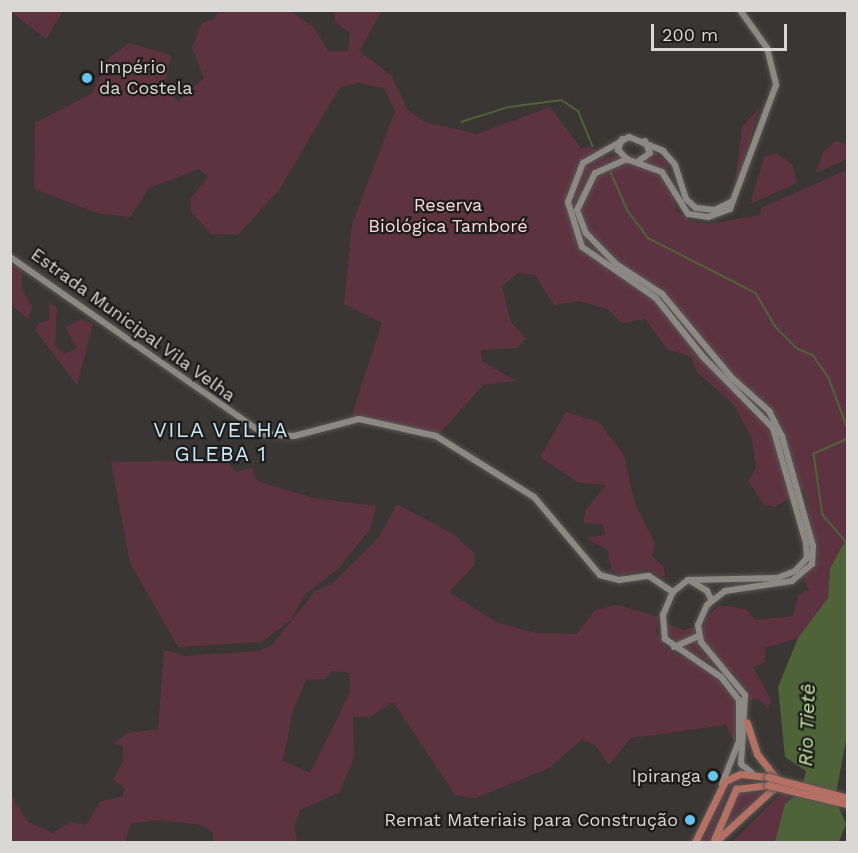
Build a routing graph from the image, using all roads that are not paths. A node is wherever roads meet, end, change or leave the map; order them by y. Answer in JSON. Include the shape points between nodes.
{"nodes":[{"id":1,"x":740,"y":10,"type":"edge"},
{"id":2,"x":622,"y":139,"type":"junction"},
{"id":3,"x":645,"y":140,"type":"junction"},
{"id":4,"x":627,"y":159,"type":"junction"},
{"id":5,"x":639,"y":160,"type":"junction"},
{"id":6,"x":734,"y":201,"type":"junction"},
{"id":7,"x":10,"y":257,"type":"edge"},
{"id":8,"x":688,"y":580,"type":"junction"},
{"id":9,"x":673,"y":592,"type":"junction"},
{"id":10,"x":712,"y":601,"type":"junction"},
{"id":11,"x":699,"y":636,"type":"junction"},
{"id":12,"x":673,"y":646,"type":"junction"},
{"id":13,"x":747,"y":723,"type":"junction"},
{"id":14,"x":759,"y":775,"type":"junction"},
{"id":15,"x":768,"y":781,"type":"junction"},
{"id":16,"x":720,"y":788,"type":"junction"},
{"id":17,"x":847,"y":802,"type":"edge"},
{"id":18,"x":696,"y":842,"type":"edge"},
{"id":19,"x":714,"y":843,"type":"edge"}],
"edges":[{"from":1,"to":6,"type":"main road","via":[[767,48],[776,86]]},
{"from":2,"to":3,"type":"main road"},
{"from":2,"to":4,"type":"main road","via":[[618,152]]},
{"from":2,"to":8,"type":"main road","via":[[591,155],[578,171],[568,202],[572,227],[588,252],[656,298],[704,358],[759,408],[778,439],[806,543],[805,563],[784,576]]},
{"from":3,"to":5,"type":"main road","via":[[650,153]]},
{"from":3,"to":6,"type":"main road","via":[[675,165],[690,204],[708,210]]},
{"from":4,"to":5,"type":"main road"},
{"from":4,"to":10,"type":"main road","via":[[604,166],[590,179],[578,204],[581,223],[616,264],[662,294],[725,370],[769,411],[782,436],[813,546],[812,564],[797,579],[737,586]]},
{"from":5,"to":6,"type":"main road","via":[[662,172],[688,214],[722,215]]},
{"from":7,"to":9,"type":"main road","name":"Estrada Municipal Vila Velha","via":[[264,434],[294,436],[359,419],[435,435],[534,497],[600,574],[619,580],[649,576]]},
{"from":8,"to":9,"type":"main road"},
{"from":8,"to":10,"type":"main road","via":[[707,591]]},
{"from":9,"to":12,"type":"main road","via":[[660,628]]},
{"from":10,"to":11,"type":"main road","via":[[701,613]]},
{"from":11,"to":12,"type":"main road","via":[[686,646]]},
{"from":11,"to":13,"type":"main road","via":[[743,691]]},
{"from":12,"to":16,"type":"main road","via":[[721,677],[739,700],[739,741]]},
{"from":13,"to":14,"type":"main road","via":[[741,764]]},
{"from":13,"to":19,"type":"main road","via":[[757,754],[774,777],[774,788]]},
{"from":14,"to":15,"type":"main road"},
{"from":14,"to":16,"type":"main road","via":[[734,775]]},
{"from":15,"to":17,"type":"main road","bridge":true},
{"from":15,"to":19,"type":"main road","via":[[736,789]]},
{"from":16,"to":18,"type":"main road"}]}
